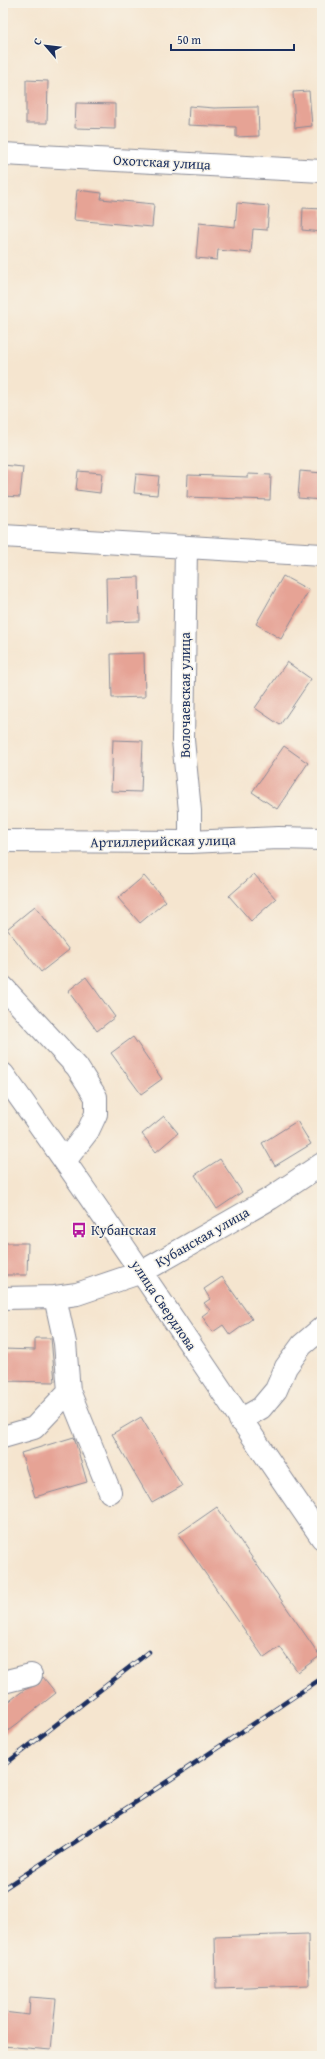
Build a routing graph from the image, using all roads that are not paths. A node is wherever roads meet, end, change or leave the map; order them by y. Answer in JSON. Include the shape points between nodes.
{"nodes":[{"id":1,"x":3,"y":154,"type":"edge"},
{"id":2,"x":322,"y":171,"type":"edge"},
{"id":3,"x":3,"y":536,"type":"edge"},
{"id":4,"x":186,"y":547,"type":"junction"},
{"id":5,"x":322,"y":555,"type":"edge"},
{"id":6,"x":322,"y":839,"type":"edge"},
{"id":7,"x":3,"y":841,"type":"edge"},
{"id":8,"x":190,"y":842,"type":"junction"},
{"id":9,"x":3,"y":987,"type":"edge"},
{"id":10,"x":3,"y":1074,"type":"edge"},
{"id":11,"x":65,"y":1161,"type":"junction"},
{"id":12,"x":322,"y":1164,"type":"edge"},
{"id":13,"x":142,"y":1272,"type":"junction"},
{"id":14,"x":55,"y":1297,"type":"junction"},
{"id":15,"x":3,"y":1298,"type":"edge"},
{"id":16,"x":322,"y":1328,"type":"edge"},
{"id":17,"x":69,"y":1391,"type":"junction"},
{"id":18,"x":240,"y":1420,"type":"junction"},
{"id":19,"x":3,"y":1437,"type":"edge"},
{"id":20,"x":110,"y":1492,"type":"dead end"},
{"id":21,"x":322,"y":1538,"type":"edge"},
{"id":22,"x":31,"y":1675,"type":"dead end"},
{"id":23,"x":3,"y":1682,"type":"edge"}],
"edges":[{"from":1,"to":2,"type":"street","name":"Охотская улица"},
{"from":3,"to":4,"type":"street"},
{"from":4,"to":5,"type":"street"},
{"from":4,"to":8,"type":"street","name":"Волочаевская улица","via":[[183,740],[190,811]]},
{"from":6,"to":8,"type":"street","name":"Артиллерийская улица"},
{"from":7,"to":8,"type":"street","name":"Артиллерийская улица"},
{"from":9,"to":11,"type":"street","via":[[77,1067],[96,1098],[96,1114],[88,1131]]},
{"from":10,"to":11,"type":"street","name":"улица Свердлова"},
{"from":11,"to":13,"type":"street","name":"улица Свердлова"},
{"from":12,"to":13,"type":"street","name":"Кубанская улица","via":[[271,1198]]},
{"from":13,"to":14,"type":"street","name":"Кубанская улица","via":[[77,1294]]},
{"from":13,"to":18,"type":"street","name":"улица Свердлова"},
{"from":14,"to":15,"type":"street","name":"Кубанская улица"},
{"from":14,"to":17,"type":"street","via":[[65,1343]]},
{"from":16,"to":18,"type":"street","via":[[302,1344],[286,1367],[276,1390],[261,1408]]},
{"from":17,"to":19,"type":"street","via":[[34,1428]]},
{"from":17,"to":20,"type":"street"},
{"from":18,"to":21,"type":"street","name":"улица Свердлова"},
{"from":22,"to":23,"type":"street"}]}
